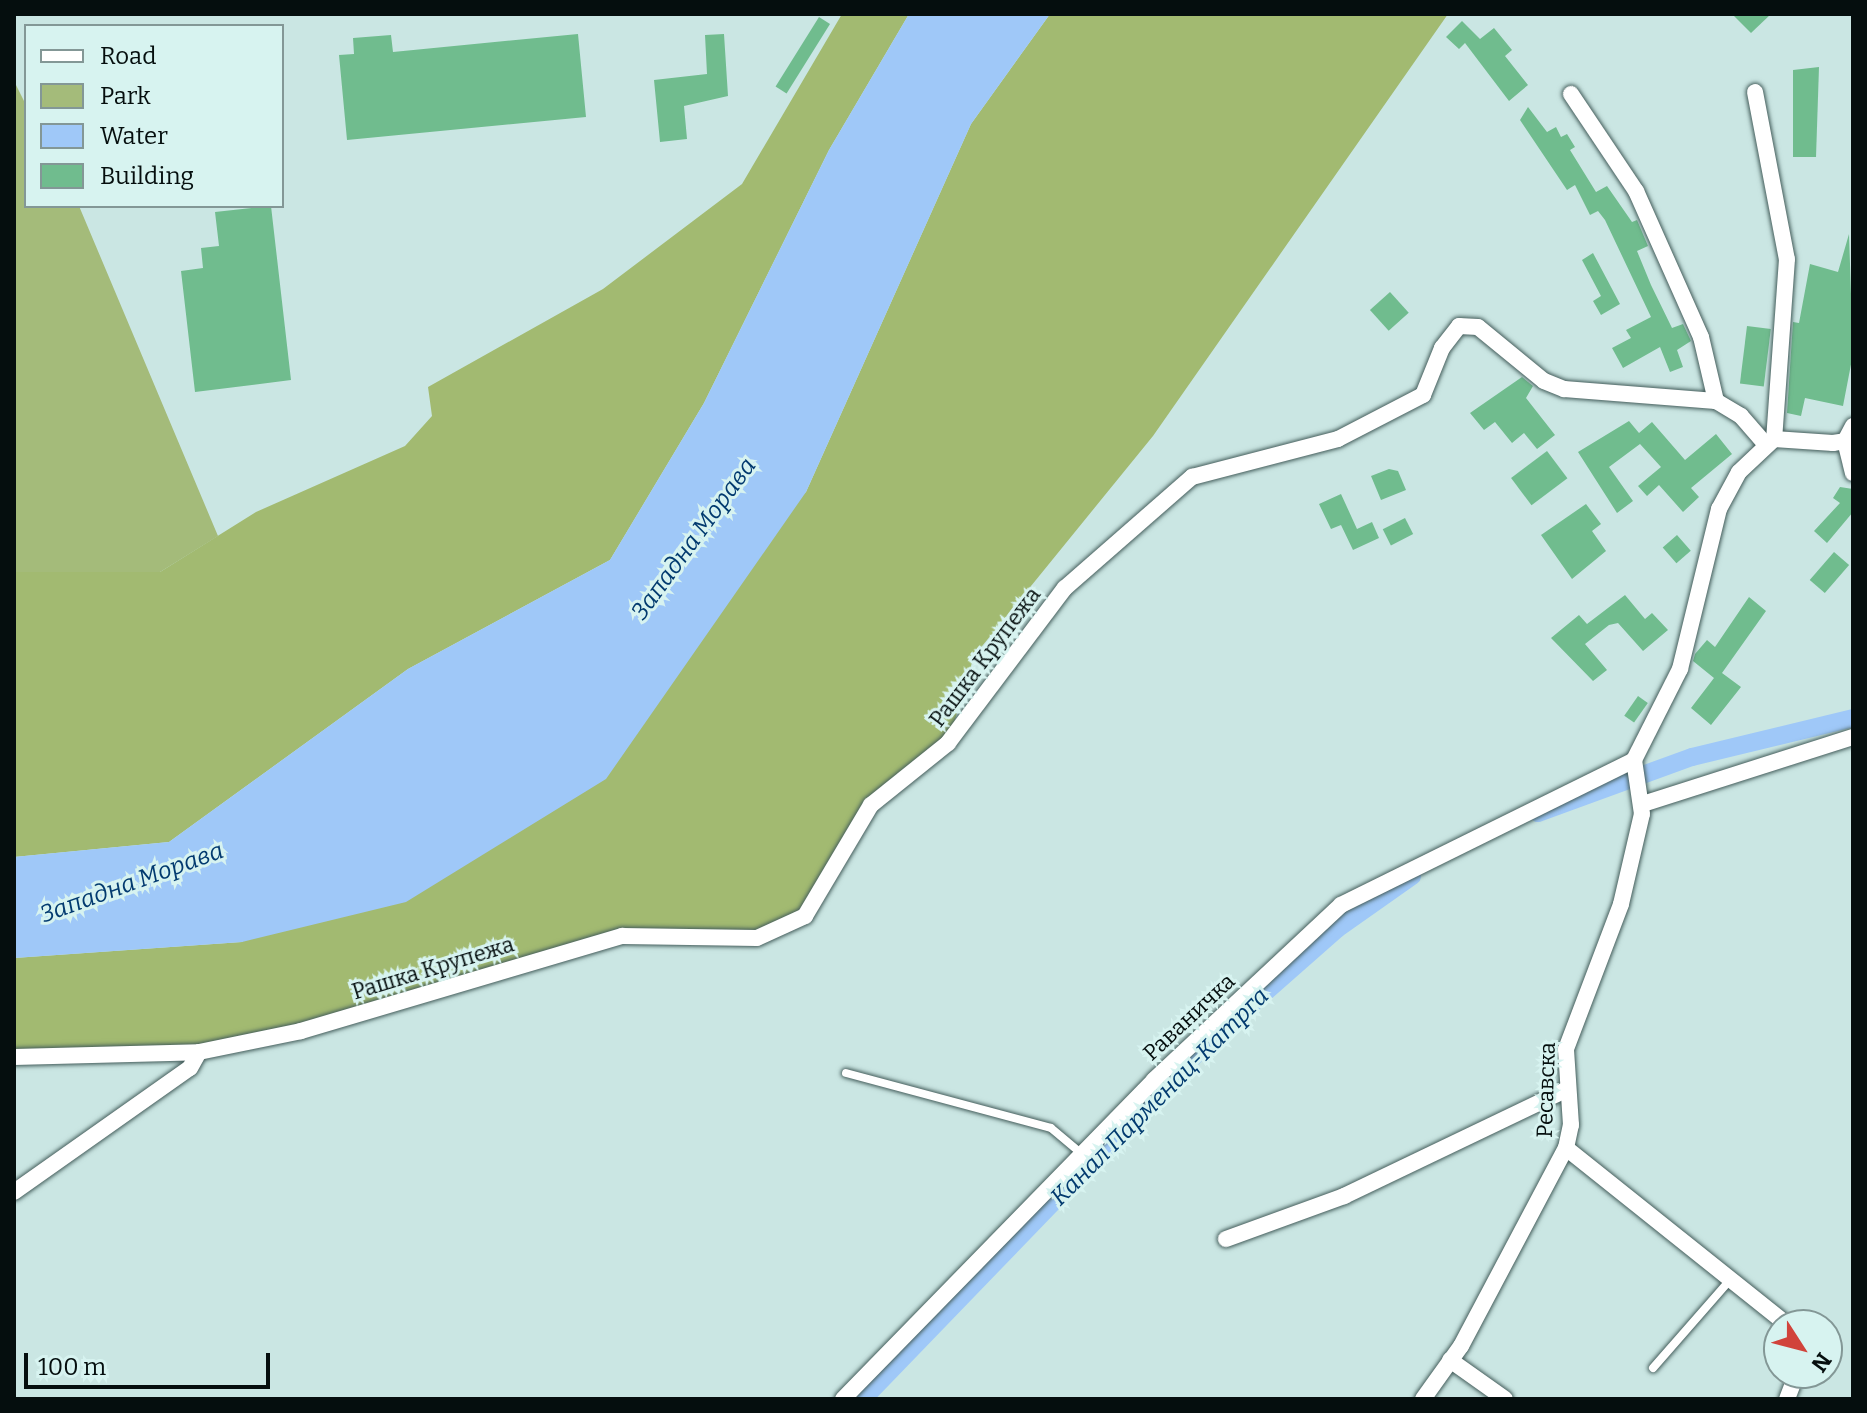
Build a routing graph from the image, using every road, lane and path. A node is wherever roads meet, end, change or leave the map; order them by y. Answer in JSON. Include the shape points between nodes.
{"nodes":[{"id":1,"x":1755,"y":92,"type":"dead end"},
{"id":2,"x":1571,"y":94,"type":"dead end"},
{"id":3,"x":1716,"y":401,"type":"junction"},
{"id":4,"x":1849,"y":433,"type":"edge"},
{"id":5,"x":1770,"y":442,"type":"junction"},
{"id":6,"x":1853,"y":473,"type":"edge"},
{"id":7,"x":1853,"y":737,"type":"edge"},
{"id":8,"x":1635,"y":765,"type":"junction"},
{"id":9,"x":1642,"y":797,"type":"junction"},
{"id":10,"x":199,"y":1052,"type":"junction"},
{"id":11,"x":14,"y":1057,"type":"edge"},
{"id":12,"x":846,"y":1073,"type":"dead end"},
{"id":13,"x":1565,"y":1090,"type":"junction"},
{"id":14,"x":1566,"y":1148,"type":"junction"},
{"id":15,"x":1082,"y":1154,"type":"junction"},
{"id":16,"x":14,"y":1192,"type":"edge"},
{"id":17,"x":1226,"y":1239,"type":"dead end"},
{"id":18,"x":1731,"y":1279,"type":"junction"},
{"id":19,"x":1768,"y":1309,"type":"edge"},
{"id":20,"x":1450,"y":1360,"type":"junction"},
{"id":21,"x":1653,"y":1368,"type":"dead end"},
{"id":22,"x":843,"y":1399,"type":"edge"},
{"id":23,"x":1423,"y":1399,"type":"edge"},
{"id":24,"x":1505,"y":1399,"type":"edge"}],
"edges":[{"from":1,"to":5,"type":"street","via":[[1787,259]]},
{"from":2,"to":3,"type":"street","via":[[1636,191],[1701,337]]},
{"from":3,"to":5,"type":"street","via":[[1736,411]]},
{"from":3,"to":10,"type":"street","name":"Рашка Крупежа","via":[[1564,389],[1544,381],[1478,327],[1459,326],[1442,348],[1428,389],[1412,402],[1328,443],[1192,477],[1065,588],[948,743],[871,805],[805,916],[757,938],[622,936],[301,1031]]},
{"from":4,"to":5,"type":"street"},
{"from":4,"to":6,"type":"street"},
{"from":5,"to":8,"type":"street","via":[[1739,472],[1719,509],[1680,669]]},
{"from":7,"to":9,"type":"street"},
{"from":8,"to":9,"type":"street"},
{"from":8,"to":15,"type":"street","name":"Раваничка","via":[[1341,905]]},
{"from":9,"to":13,"type":"street","name":"Ресавска","via":[[1621,904],[1566,1049]]},
{"from":10,"to":11,"type":"street","name":"Рашка Крупежа"},
{"from":10,"to":16,"type":"street","via":[[190,1068]]},
{"from":12,"to":15,"type":"lane","via":[[1051,1128]]},
{"from":13,"to":14,"type":"street","name":"Ресавска","via":[[1571,1125]]},
{"from":13,"to":17,"type":"street","via":[[1373,1183]]},
{"from":14,"to":18,"type":"street"},
{"from":14,"to":20,"type":"street","name":"Ресавска"},
{"from":15,"to":22,"type":"street","name":"Раваничка"},
{"from":18,"to":19,"type":"street"},
{"from":18,"to":21,"type":"lane"},
{"from":20,"to":23,"type":"street","name":"Ресавска"},
{"from":20,"to":24,"type":"street"}]}
